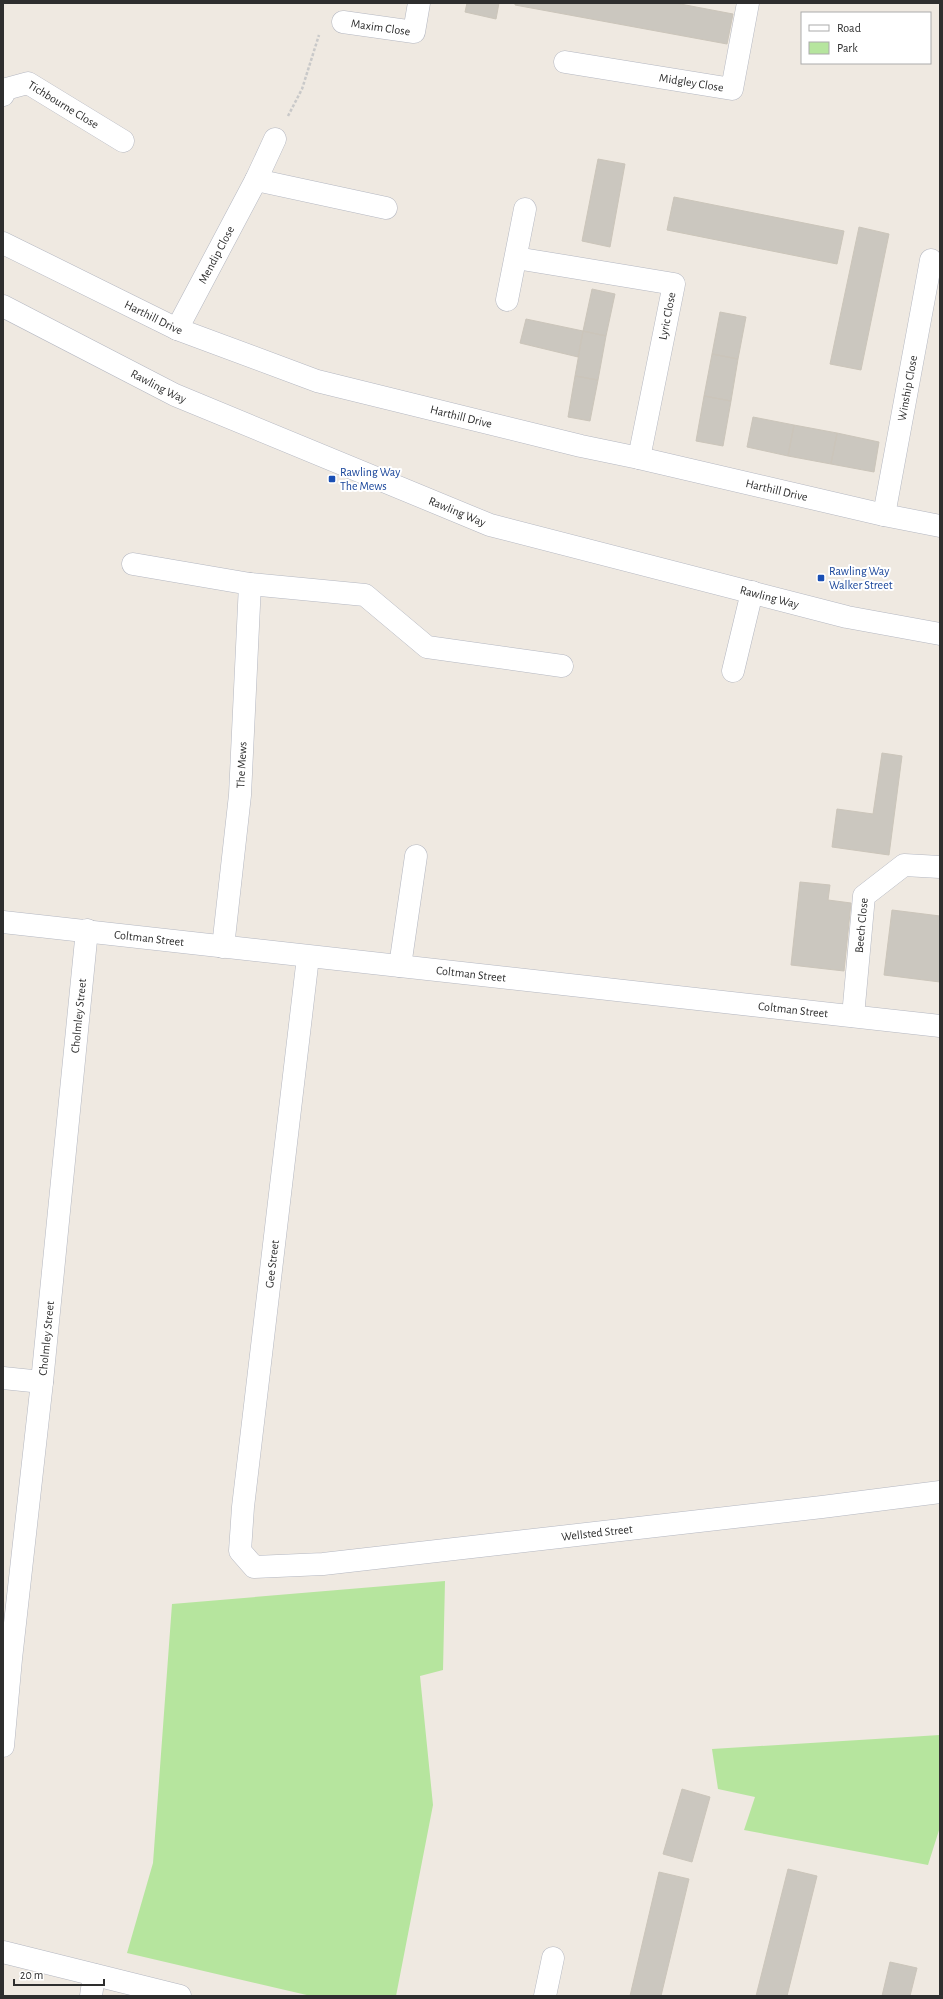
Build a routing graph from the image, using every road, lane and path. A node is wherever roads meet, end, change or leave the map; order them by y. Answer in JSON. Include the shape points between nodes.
{"nodes":[{"id":1,"x":419,"y":3,"type":"edge"},
{"id":2,"x":748,"y":3,"type":"edge"},
{"id":3,"x":342,"y":22,"type":"joint"},
{"id":4,"x":565,"y":62,"type":"dead end"},
{"id":5,"x":3,"y":95,"type":"edge"},
{"id":6,"x":275,"y":139,"type":"joint"},
{"id":7,"x":123,"y":141,"type":"dead end"},
{"id":8,"x":256,"y":180,"type":"junction"},
{"id":9,"x":386,"y":208,"type":"dead end"},
{"id":10,"x":525,"y":208,"type":"dead end"},
{"id":11,"x":3,"y":243,"type":"edge"},
{"id":12,"x":516,"y":258,"type":"junction"},
{"id":13,"x":931,"y":260,"type":"dead end"},
{"id":14,"x":507,"y":300,"type":"dead end"},
{"id":15,"x":3,"y":306,"type":"edge"},
{"id":16,"x":177,"y":329,"type":"junction"},
{"id":17,"x":639,"y":458,"type":"junction"},
{"id":18,"x":884,"y":516,"type":"junction"},
{"id":19,"x":940,"y":526,"type":"edge"},
{"id":20,"x":133,"y":564,"type":"dead end"},
{"id":21,"x":250,"y":584,"type":"junction"},
{"id":22,"x":752,"y":592,"type":"junction"},
{"id":23,"x":940,"y":634,"type":"edge"},
{"id":24,"x":562,"y":666,"type":"dead end"},
{"id":25,"x":733,"y":671,"type":"dead end"},
{"id":26,"x":416,"y":856,"type":"dead end"},
{"id":27,"x":940,"y":867,"type":"edge"},
{"id":28,"x":3,"y":922,"type":"edge"},
{"id":29,"x":87,"y":930,"type":"junction"},
{"id":30,"x":223,"y":946,"type":"junction"},
{"id":31,"x":308,"y":957,"type":"junction"},
{"id":32,"x":400,"y":966,"type":"junction"},
{"id":33,"x":853,"y":1016,"type":"junction"},
{"id":34,"x":940,"y":1026,"type":"edge"},
{"id":35,"x":3,"y":1378,"type":"edge"},
{"id":36,"x":42,"y":1382,"type":"junction"},
{"id":37,"x":940,"y":1492,"type":"edge"},
{"id":38,"x":254,"y":1567,"type":"joint"},
{"id":39,"x":7,"y":1658,"type":"edge"},
{"id":40,"x":3,"y":1746,"type":"edge"},
{"id":41,"x":3,"y":1952,"type":"edge"},
{"id":42,"x":553,"y":1958,"type":"dead end"},
{"id":43,"x":94,"y":1974,"type":"junction"},
{"id":44,"x":91,"y":1996,"type":"edge"},
{"id":45,"x":180,"y":1996,"type":"edge"},
{"id":46,"x":544,"y":1996,"type":"edge"}],
"edges":[{"from":1,"to":3,"type":"street","name":"Maxim Close","via":[[414,32]]},
{"from":2,"to":4,"type":"street","name":"Midgley Close","via":[[732,89]]},
{"from":3,"to":6,"type":"path","via":[[320,32],[302,89]]},
{"from":5,"to":7,"type":"street","name":"Tichbourne Close","via":[[6,89],[28,83]]},
{"from":6,"to":8,"type":"street","name":"Mendip Close"},
{"from":8,"to":9,"type":"street"},
{"from":8,"to":16,"type":"street","name":"Mendip Close"},
{"from":10,"to":12,"type":"street"},
{"from":11,"to":16,"type":"street","name":"Harthill Drive"},
{"from":12,"to":14,"type":"street"},
{"from":12,"to":17,"type":"street","name":"Lyric Close","via":[[674,284]]},
{"from":13,"to":18,"type":"street","name":"Winship Close"},
{"from":15,"to":22,"type":"street","name":"Rawling Way","via":[[175,395],[490,525]]},
{"from":16,"to":17,"type":"street","name":"Harthill Drive","via":[[317,381]]},
{"from":17,"to":18,"type":"street","name":"Harthill Drive"},
{"from":18,"to":19,"type":"street","name":"Harthill Drive"},
{"from":20,"to":21,"type":"street"},
{"from":21,"to":24,"type":"street","via":[[365,595],[427,647]]},
{"from":21,"to":30,"type":"street","name":"The Mews","via":[[240,795]]},
{"from":22,"to":23,"type":"street","name":"Rawling Way","via":[[847,617]]},
{"from":22,"to":25,"type":"street"},
{"from":26,"to":32,"type":"street"},
{"from":27,"to":33,"type":"street","name":"Beech Close","via":[[904,865],[864,896]]},
{"from":28,"to":29,"type":"street","name":"Coltman Street"},
{"from":29,"to":30,"type":"street","name":"Coltman Street"},
{"from":29,"to":36,"type":"street","name":"Cholmley Street"},
{"from":30,"to":31,"type":"street","name":"Coltman Street"},
{"from":31,"to":32,"type":"street","name":"Coltman Street"},
{"from":31,"to":38,"type":"street","name":"Gee Street","via":[[243,1508],[240,1551]]},
{"from":32,"to":33,"type":"street","name":"Coltman Street"},
{"from":33,"to":34,"type":"street","name":"Coltman Street"},
{"from":35,"to":36,"type":"street"},
{"from":36,"to":39,"type":"street","name":"Cholmley Street"},
{"from":37,"to":38,"type":"street","name":"Wellsted Street","via":[[322,1564]]},
{"from":39,"to":40,"type":"street","name":"Cholmley Street"},
{"from":41,"to":43,"type":"street"},
{"from":42,"to":46,"type":"street"},
{"from":43,"to":44,"type":"street"},
{"from":43,"to":45,"type":"street"}]}
